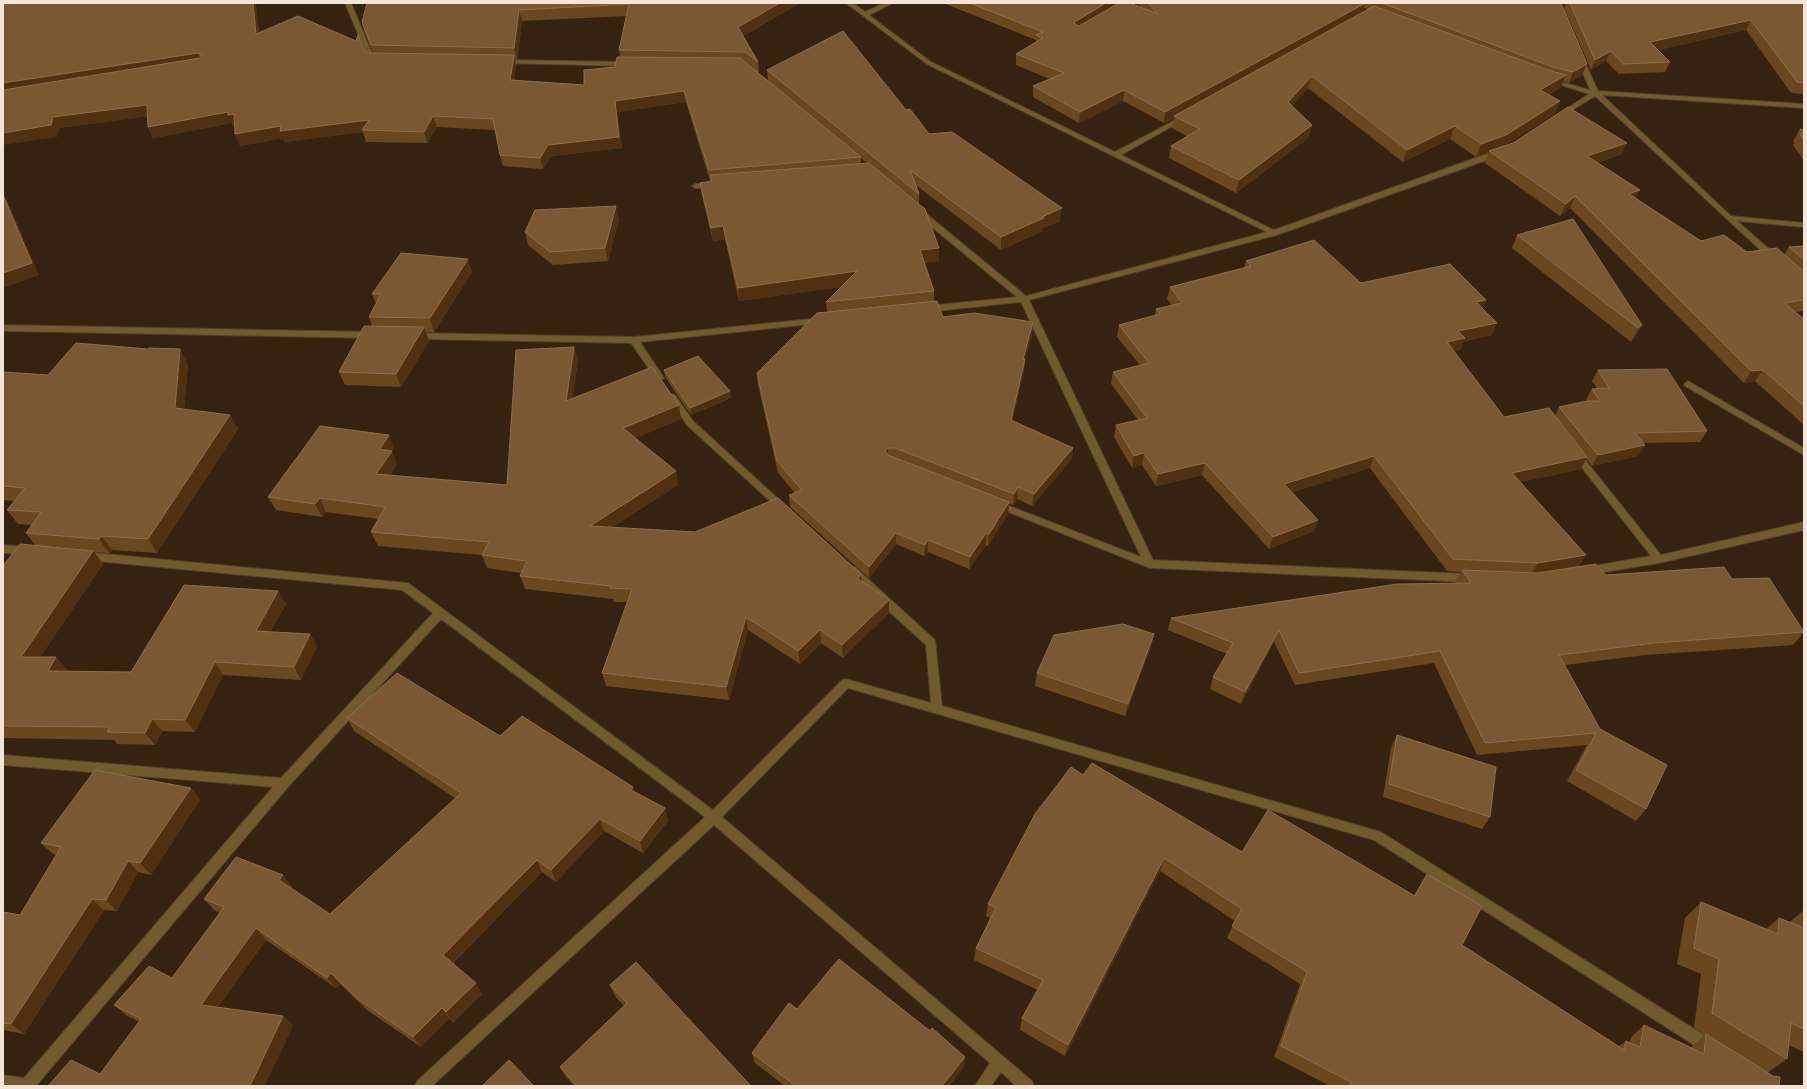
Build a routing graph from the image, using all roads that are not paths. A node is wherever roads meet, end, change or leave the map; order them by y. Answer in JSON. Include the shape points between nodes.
{"nodes":[{"id":1,"x":348,"y":3,"type":"edge"},
{"id":2,"x":849,"y":3,"type":"edge"},
{"id":3,"x":890,"y":3,"type":"edge"},
{"id":4,"x":865,"y":15,"type":"junction"},
{"id":5,"x":1577,"y":50,"type":"edge"},
{"id":6,"x":388,"y":60,"type":"edge"},
{"id":7,"x":491,"y":62,"type":"edge"},
{"id":8,"x":641,"y":65,"type":"edge"},
{"id":9,"x":1546,"y":80,"type":"edge"},
{"id":10,"x":1595,"y":92,"type":"junction"},
{"id":11,"x":1804,"y":106,"type":"edge"},
{"id":12,"x":1191,"y":114,"type":"edge"},
{"id":13,"x":1550,"y":122,"type":"edge"},
{"id":14,"x":1505,"y":151,"type":"edge"},
{"id":15,"x":1115,"y":156,"type":"junction"},
{"id":16,"x":720,"y":184,"type":"edge"},
{"id":17,"x":696,"y":186,"type":"dead end"},
{"id":18,"x":914,"y":207,"type":"edge"},
{"id":19,"x":1729,"y":218,"type":"junction"},
{"id":20,"x":1804,"y":224,"type":"edge"},
{"id":21,"x":1274,"y":233,"type":"junction"},
{"id":22,"x":1781,"y":264,"type":"edge"},
{"id":23,"x":1024,"y":299,"type":"junction"},
{"id":24,"x":920,"y":310,"type":"edge"},
{"id":25,"x":825,"y":320,"type":"edge"},
{"id":26,"x":3,"y":328,"type":"edge"},
{"id":27,"x":378,"y":335,"type":"edge"},
{"id":28,"x":402,"y":336,"type":"edge"},
{"id":29,"x":634,"y":340,"type":"junction"},
{"id":30,"x":1688,"y":384,"type":"dead end"},
{"id":31,"x":1568,"y":444,"type":"edge"},
{"id":32,"x":1804,"y":452,"type":"edge"},
{"id":33,"x":988,"y":501,"type":"edge"},
{"id":34,"x":790,"y":514,"type":"edge"},
{"id":35,"x":1804,"y":526,"type":"edge"},
{"id":36,"x":3,"y":549,"type":"edge"},
{"id":37,"x":34,"y":552,"type":"edge"},
{"id":38,"x":74,"y":555,"type":"edge"},
{"id":39,"x":1660,"y":559,"type":"junction"},
{"id":40,"x":843,"y":562,"type":"edge"},
{"id":41,"x":1150,"y":564,"type":"junction"},
{"id":42,"x":1576,"y":573,"type":"edge"},
{"id":43,"x":1483,"y":578,"type":"edge"},
{"id":44,"x":440,"y":613,"type":"junction"},
{"id":45,"x":936,"y":708,"type":"junction"},
{"id":46,"x":3,"y":760,"type":"edge"},
{"id":47,"x":284,"y":783,"type":"junction"},
{"id":48,"x":714,"y":817,"type":"junction"},
{"id":49,"x":1717,"y":1052,"type":"edge"},
{"id":50,"x":999,"y":1063,"type":"junction"},
{"id":51,"x":3,"y":1082,"type":"edge"},
{"id":52,"x":28,"y":1086,"type":"edge"},
{"id":53,"x":422,"y":1086,"type":"edge"},
{"id":54,"x":982,"y":1086,"type":"edge"},
{"id":55,"x":1027,"y":1086,"type":"edge"}],
"edges":[{"from":1,"to":6,"type":"street","via":[[372,60]]},
{"from":2,"to":4,"type":"street"},
{"from":3,"to":4,"type":"street"},
{"from":4,"to":15,"type":"street","via":[[929,63]]},
{"from":5,"to":10,"type":"street"},
{"from":7,"to":8,"type":"street"},
{"from":9,"to":10,"type":"street"},
{"from":10,"to":11,"type":"street"},
{"from":10,"to":13,"type":"street"},
{"from":10,"to":19,"type":"street"},
{"from":12,"to":15,"type":"street"},
{"from":14,"to":21,"type":"street"},
{"from":15,"to":21,"type":"street"},
{"from":16,"to":17,"type":"street"},
{"from":18,"to":23,"type":"street"},
{"from":19,"to":20,"type":"street"},
{"from":19,"to":22,"type":"street"},
{"from":21,"to":23,"type":"street"},
{"from":23,"to":24,"type":"street"},
{"from":23,"to":41,"type":"street"},
{"from":25,"to":29,"type":"street"},
{"from":26,"to":27,"type":"street"},
{"from":28,"to":29,"type":"street"},
{"from":29,"to":34,"type":"street","via":[[690,422]]},
{"from":30,"to":32,"type":"street"},
{"from":31,"to":39,"type":"street"},
{"from":33,"to":41,"type":"street"},
{"from":35,"to":39,"type":"street"},
{"from":36,"to":37,"type":"street"},
{"from":38,"to":44,"type":"street","via":[[404,586]]},
{"from":39,"to":42,"type":"street"},
{"from":40,"to":45,"type":"street","via":[[932,643]]},
{"from":41,"to":43,"type":"street"},
{"from":44,"to":47,"type":"street"},
{"from":44,"to":48,"type":"street"},
{"from":45,"to":48,"type":"street","via":[[846,683]]},
{"from":45,"to":49,"type":"street","via":[[1376,836]]},
{"from":46,"to":47,"type":"street"},
{"from":47,"to":52,"type":"street"},
{"from":48,"to":50,"type":"street"},
{"from":48,"to":53,"type":"street"},
{"from":50,"to":54,"type":"street"},
{"from":50,"to":55,"type":"street"},
{"from":51,"to":52,"type":"street"}]}
